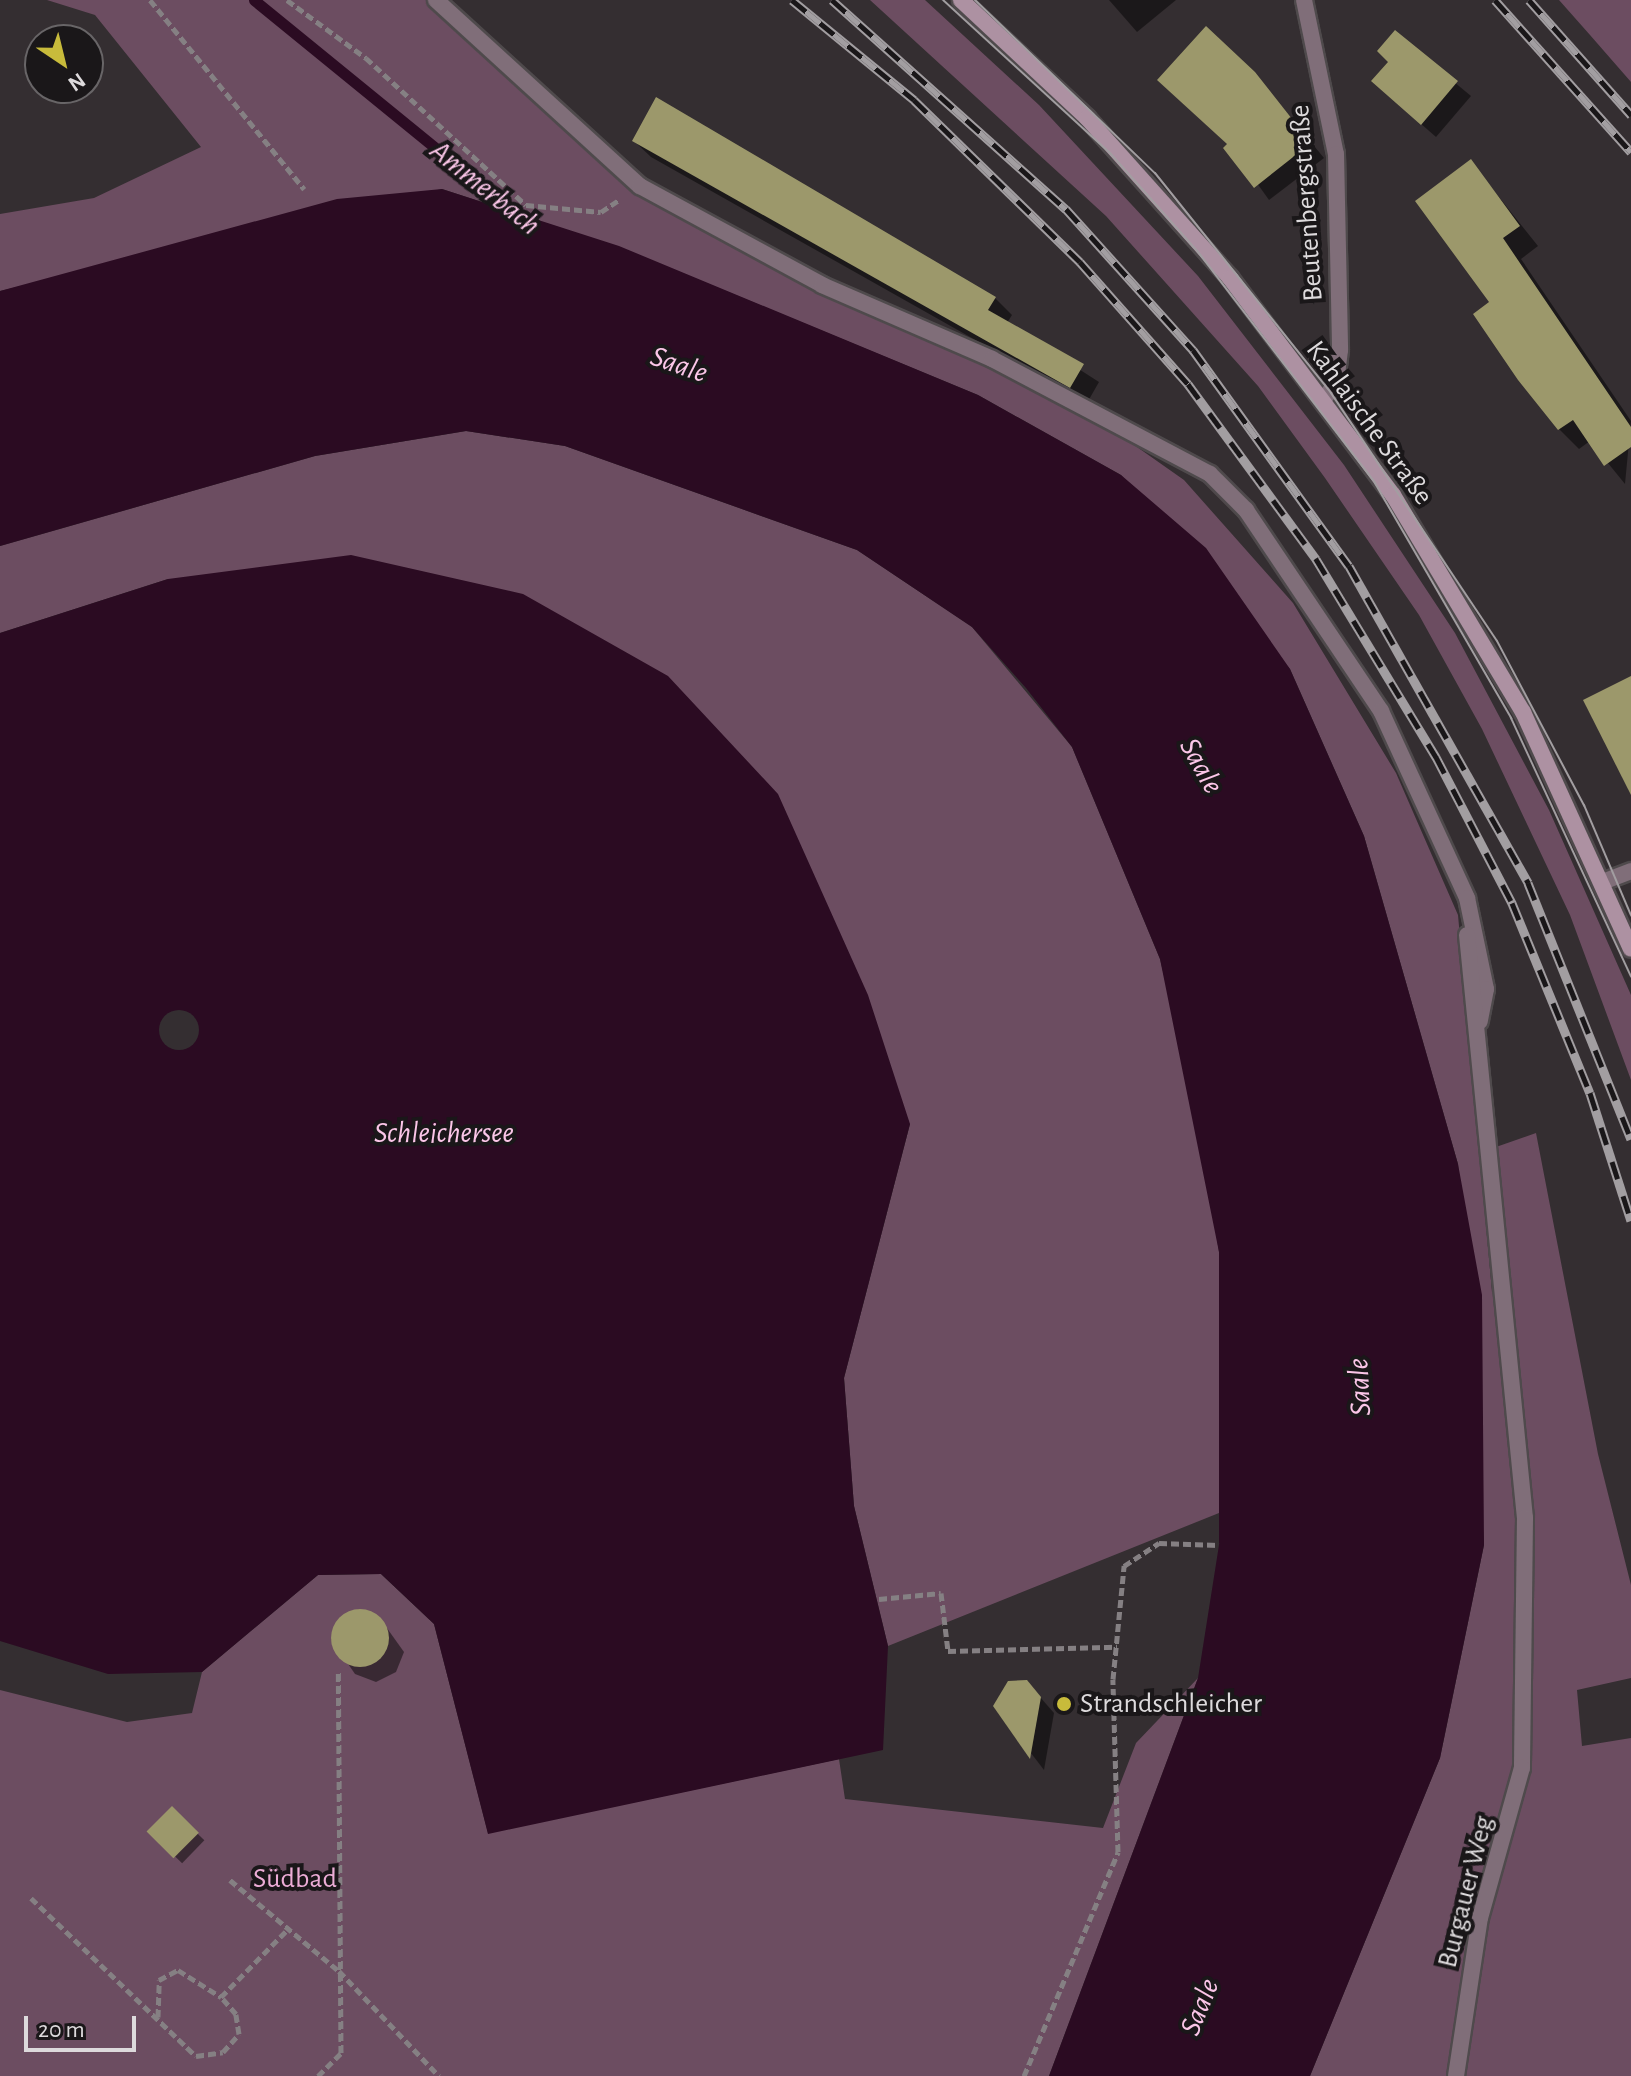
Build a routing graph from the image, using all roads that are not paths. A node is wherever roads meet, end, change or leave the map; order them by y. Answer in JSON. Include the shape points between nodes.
{"nodes":[{"id":1,"x":436,"y":0,"type":"edge"},
{"id":2,"x":961,"y":0,"type":"edge"},
{"id":3,"x":1304,"y":0,"type":"edge"},
{"id":4,"x":1323,"y":400,"type":"junction"},
{"id":5,"x":1631,"y":871,"type":"edge"},
{"id":6,"x":1605,"y":881,"type":"junction"},
{"id":7,"x":1631,"y":949,"type":"edge"},
{"id":8,"x":1456,"y":2076,"type":"edge"}],
"edges":[{"from":1,"to":8,"type":"street","name":"Burgauer Weg","via":[[640,186],[822,285],[992,359],[1210,474],[1246,510],[1381,711],[1467,898],[1468,984],[1480,1021],[1525,1518],[1522,1768],[1480,1918]]},
{"from":2,"to":4,"type":"main road","name":"Kahlaische Straße","via":[[1087,118],[1230,278]]},
{"from":3,"to":4,"type":"street","name":"Beutenbergstraße","via":[[1336,154],[1340,350],[1336,383]]},
{"from":4,"to":6,"type":"main road","name":"Kahlaische Straße","via":[[1393,495],[1523,712]]},
{"from":5,"to":6,"type":"street"},
{"from":6,"to":7,"type":"main road","name":"Kahlaische Straße"}]}
